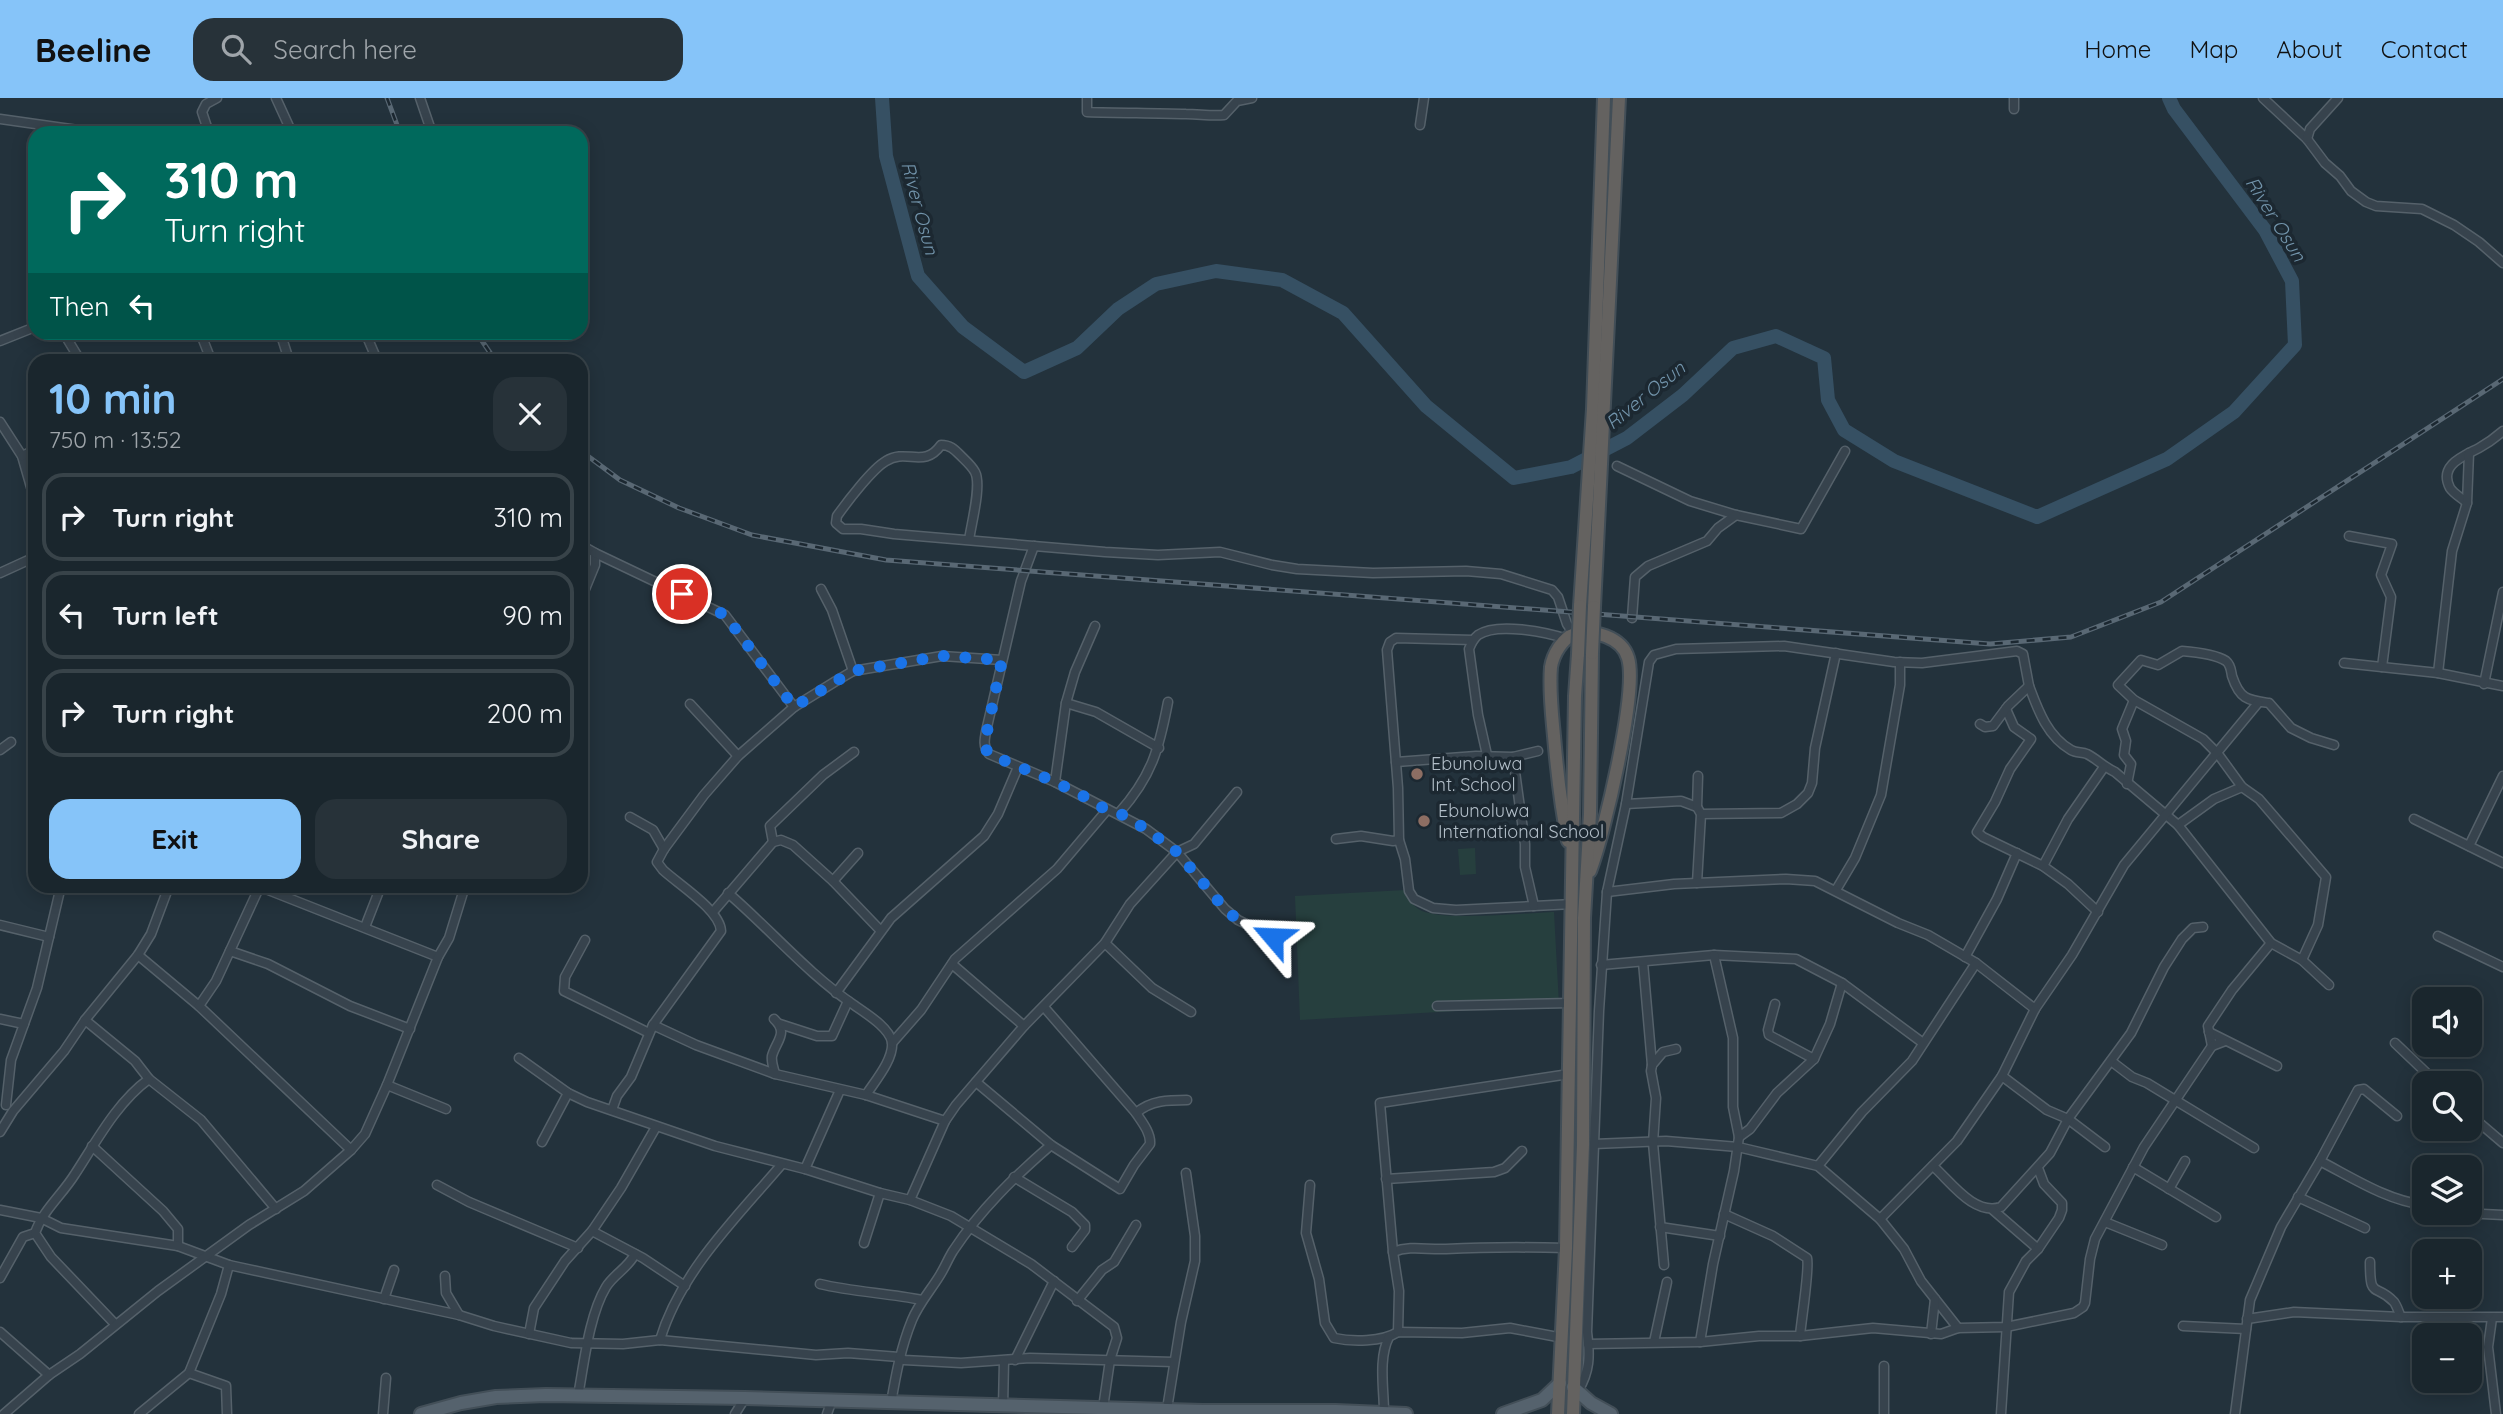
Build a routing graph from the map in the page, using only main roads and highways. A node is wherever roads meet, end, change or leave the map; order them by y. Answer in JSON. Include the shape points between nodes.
{"nodes":[{"id":1,"x":1604,"y":98,"type":"edge"},
{"id":2,"x":1619,"y":98,"type":"edge"},
{"id":3,"x":1598,"y":407,"type":"junction"},
{"id":4,"x":1594,"y":500,"type":"junction"},
{"id":5,"x":1573,"y":865,"type":"junction"},
{"id":6,"x":1586,"y":881,"type":"junction"},
{"id":7,"x":1571,"y":1387,"type":"junction"},
{"id":8,"x":986,"y":1410,"type":"edge"},
{"id":9,"x":1139,"y":1412,"type":"edge"},
{"id":10,"x":1336,"y":1413,"type":"edge"},
{"id":11,"x":421,"y":1414,"type":"edge"},
{"id":12,"x":1406,"y":1414,"type":"edge"},
{"id":13,"x":1503,"y":1414,"type":"edge"},
{"id":14,"x":1558,"y":1414,"type":"edge"},
{"id":15,"x":1573,"y":1414,"type":"edge"},
{"id":16,"x":1611,"y":1414,"type":"edge"}],
"edges":[{"from":1,"to":3,"type":"highway"},
{"from":2,"to":3,"type":"highway"},
{"from":3,"to":4,"type":"highway"},
{"from":4,"to":5,"type":"highway","bridge":true,"via":[[1574,696]]},
{"from":4,"to":6,"type":"highway","bridge":true},
{"from":5,"to":6,"type":"highway","via":[[1564,826],[1551,665],[1559,645],[1571,637],[1604,634],[1628,656],[1630,681],[1599,846]]},
{"from":5,"to":7,"type":"highway","via":[[1563,1338]]},
{"from":6,"to":7,"type":"highway","via":[[1583,1145]]},
{"from":7,"to":13,"type":"main road"},
{"from":7,"to":14,"type":"highway"},
{"from":7,"to":15,"type":"highway"},
{"from":7,"to":16,"type":"main road"},
{"from":8,"to":9,"type":"main road","via":[[1103,1408]]},
{"from":8,"to":11,"type":"main road","via":[[832,1400],[578,1396],[496,1397]]},
{"from":9,"to":10,"type":"main road"},
{"from":10,"to":12,"type":"main road"}]}
